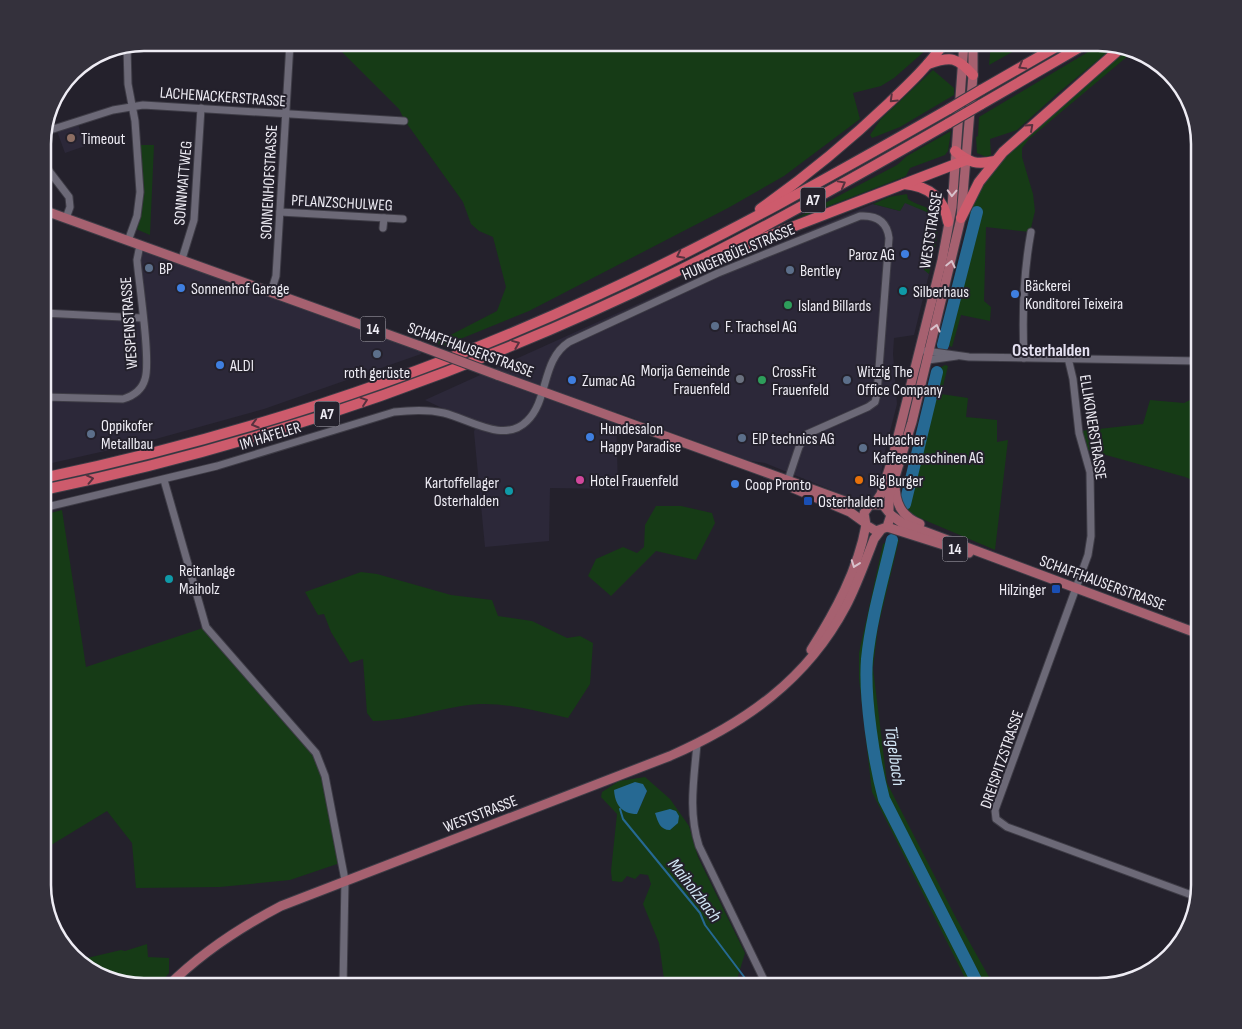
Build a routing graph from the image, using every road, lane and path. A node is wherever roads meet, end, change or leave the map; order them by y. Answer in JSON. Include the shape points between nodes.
{"nodes":[{"id":1,"x":290,"y":51,"type":"edge"},
{"id":2,"x":937,"y":51,"type":"edge"},
{"id":3,"x":964,"y":51,"type":"edge"},
{"id":4,"x":973,"y":51,"type":"edge"},
{"id":5,"x":1048,"y":51,"type":"edge"},
{"id":6,"x":1071,"y":51,"type":"edge"},
{"id":7,"x":127,"y":53,"type":"edge"},
{"id":8,"x":1115,"y":53,"type":"edge"},
{"id":9,"x":963,"y":63,"type":"junction"},
{"id":10,"x":927,"y":65,"type":"junction"},
{"id":11,"x":973,"y":74,"type":"junction"},
{"id":12,"x":132,"y":105,"type":"junction"},
{"id":13,"x":201,"y":108,"type":"junction"},
{"id":14,"x":286,"y":114,"type":"junction"},
{"id":15,"x":404,"y":121,"type":"dead end"},
{"id":16,"x":52,"y":129,"type":"edge"},
{"id":17,"x":955,"y":151,"type":"junction"},
{"id":18,"x":966,"y":160,"type":"junction"},
{"id":19,"x":995,"y":160,"type":"junction"},
{"id":20,"x":954,"y":164,"type":"junction"},
{"id":21,"x":51,"y":173,"type":"edge"},
{"id":22,"x":904,"y":184,"type":"junction"},
{"id":23,"x":280,"y":212,"type":"junction"},
{"id":24,"x":51,"y":213,"type":"edge"},
{"id":25,"x":66,"y":218,"type":"junction"},
{"id":26,"x":384,"y":218,"type":"junction"},
{"id":27,"x":962,"y":218,"type":"junction"},
{"id":28,"x":403,"y":219,"type":"dead end"},
{"id":29,"x":948,"y":222,"type":"junction"},
{"id":30,"x":383,"y":228,"type":"dead end"},
{"id":31,"x":1031,"y":232,"type":"dead end"},
{"id":32,"x":724,"y":234,"type":"junction"},
{"id":33,"x":128,"y":241,"type":"junction"},
{"id":34,"x":140,"y":245,"type":"junction"},
{"id":35,"x":182,"y":259,"type":"junction"},
{"id":36,"x":675,"y":272,"type":"junction"},
{"id":37,"x":271,"y":292,"type":"junction"},
{"id":38,"x":51,"y":313,"type":"edge"},
{"id":39,"x":142,"y":318,"type":"junction"},
{"id":40,"x":932,"y":350,"type":"junction"},
{"id":41,"x":918,"y":356,"type":"junction"},
{"id":42,"x":947,"y":356,"type":"junction"},
{"id":43,"x":1024,"y":356,"type":"junction"},
{"id":44,"x":1068,"y":358,"type":"junction"},
{"id":45,"x":930,"y":360,"type":"junction"},
{"id":46,"x":1191,"y":361,"type":"edge"},
{"id":47,"x":542,"y":391,"type":"junction"},
{"id":48,"x":51,"y":396,"type":"edge"},
{"id":49,"x":747,"y":467,"type":"junction"},
{"id":50,"x":896,"y":475,"type":"junction"},
{"id":51,"x":51,"y":476,"type":"edge"},
{"id":52,"x":164,"y":480,"type":"junction"},
{"id":53,"x":788,"y":480,"type":"junction"},
{"id":54,"x":51,"y":488,"type":"edge"},
{"id":55,"x":872,"y":505,"type":"junction"},
{"id":56,"x":51,"y":506,"type":"edge"},
{"id":57,"x":890,"y":512,"type":"junction"},
{"id":58,"x":865,"y":523,"type":"junction"},
{"id":59,"x":883,"y":529,"type":"junction"},
{"id":60,"x":986,"y":554,"type":"junction"},
{"id":61,"x":1024,"y":569,"type":"junction"},
{"id":62,"x":1077,"y":589,"type":"junction"},
{"id":63,"x":1191,"y":631,"type":"edge"},
{"id":64,"x":802,"y":667,"type":"junction"},
{"id":65,"x":698,"y":744,"type":"junction"},
{"id":66,"x":345,"y":880,"type":"junction"},
{"id":67,"x":1190,"y":895,"type":"edge"},
{"id":68,"x":177,"y":978,"type":"edge"},
{"id":69,"x":343,"y":978,"type":"edge"},
{"id":70,"x":763,"y":978,"type":"edge"}],
"edges":[{"from":1,"to":14,"type":"street","name":"SONNENHOFSTRASSE"},
{"from":2,"to":10,"type":"highway","number":"A7"},
{"from":3,"to":9,"type":"main road","name":"WESTSTRASSE"},
{"from":4,"to":11,"type":"main road","name":"WESTSTRASSE"},
{"from":5,"to":32,"type":"highway","number":"A7","one_way":true,"bridge":true},
{"from":36,"to":6,"type":"highway","number":"A7","one_way":true,"bridge":true,"via":[[808,202]]},
{"from":7,"to":12,"type":"street"},
{"from":19,"to":8,"type":"highway","one_way":true},
{"from":9,"to":10,"type":"highway","via":[[947,59]]},
{"from":9,"to":11,"type":"highway"},
{"from":9,"to":17,"type":"main road","name":"WESTSTRASSE"},
{"from":10,"to":32,"type":"highway","number":"A7","one_way":true,"via":[[832,156]]},
{"from":11,"to":18,"type":"main road","name":"WESTSTRASSE"},
{"from":12,"to":13,"type":"street","name":"LACHENACKERSTRASSE"},
{"from":12,"to":16,"type":"street","name":"LACHENACKERSTRASSE"},
{"from":12,"to":33,"type":"street","via":[[140,198]]},
{"from":13,"to":14,"type":"street","name":"LACHENACKERSTRASSE"},
{"from":13,"to":35,"type":"street","name":"SONNMATTWEG","via":[[194,220]]},
{"from":14,"to":15,"type":"street","name":"LACHENACKERSTRASSE"},
{"from":14,"to":23,"type":"street","name":"SONNENHOFSTRASSE"},
{"from":17,"to":18,"type":"highway"},
{"from":17,"to":20,"type":"main road","name":"WESTSTRASSE"},
{"from":18,"to":19,"type":"highway","number":"A7","via":[[979,164]]},
{"from":18,"to":20,"type":"highway","number":"A7"},
{"from":18,"to":27,"type":"main road","name":"WESTSTRASSE"},
{"from":19,"to":27,"type":"highway","via":[[974,190]]},
{"from":20,"to":22,"type":"highway","number":"A7"},
{"from":20,"to":29,"type":"main road","name":"WESTSTRASSE","one_way":true},
{"from":21,"to":25,"type":"street","via":[[69,197]]},
{"from":22,"to":29,"type":"highway","via":[[922,187],[934,194],[944,207]]},
{"from":22,"to":36,"type":"highway","number":"A7"},
{"from":23,"to":26,"type":"street","name":"PFLANZSCHULWEG"},
{"from":23,"to":37,"type":"street","name":"SONNENHOFSTRASSE","via":[[276,276]]},
{"from":24,"to":25,"type":"main road","name":"SCHAFFHAUSERSTRASSE","number":"14"},
{"from":25,"to":33,"type":"main road","name":"SCHAFFHAUSERSTRASSE","number":"14"},
{"from":26,"to":28,"type":"street","name":"PFLANZSCHULWEG"},
{"from":26,"to":30,"type":"street"},
{"from":40,"to":27,"type":"main road","name":"WESTSTRASSE","one_way":true},
{"from":29,"to":41,"type":"main road","name":"WESTSTRASSE"},
{"from":31,"to":43,"type":"street","via":[[1024,278]]},
{"from":32,"to":51,"type":"highway","number":"A7","one_way":true,"via":[[564,311],[399,377],[241,428]]},
{"from":33,"to":34,"type":"main road","name":"SCHAFFHAUSERSTRASSE","number":"14"},
{"from":34,"to":35,"type":"main road","name":"SCHAFFHAUSERSTRASSE","number":"14"},
{"from":34,"to":39,"type":"street","name":"WESPENSTRASSE","via":[[136,260]]},
{"from":35,"to":37,"type":"main road","name":"SCHAFFHAUSERSTRASSE","number":"14"},
{"from":54,"to":36,"type":"highway","number":"A7","one_way":true,"via":[[195,454],[358,404],[520,342]]},
{"from":37,"to":47,"type":"main road","name":"SCHAFFHAUSERSTRASSE","number":"14","bridge":true},
{"from":38,"to":39,"type":"street"},
{"from":39,"to":48,"type":"street","name":"WESPENSTRASSE","via":[[147,369],[145,380],[136,393],[114,400]]},
{"from":40,"to":41,"type":"street"},
{"from":40,"to":42,"type":"street","name":"ELLIKONERSTRASSE"},
{"from":40,"to":45,"type":"main road","name":"WESTSTRASSE"},
{"from":41,"to":55,"type":"main road","name":"WESTSTRASSE","via":[[887,477]]},
{"from":42,"to":43,"type":"street","name":"ELLIKONERSTRASSE"},
{"from":42,"to":45,"type":"street","name":"ELLIKONERSTRASSE"},
{"from":43,"to":44,"type":"street","name":"ELLIKONERSTRASSE"},
{"from":44,"to":46,"type":"street","name":"ELLIKONERSTRASSE"},
{"from":44,"to":62,"type":"street","name":"ELLIKONERSTRASSE","via":[[1079,433],[1090,472],[1091,536]]},
{"from":45,"to":50,"type":"main road","name":"WESTSTRASSE"},
{"from":47,"to":49,"type":"main road","name":"SCHAFFHAUSERSTRASSE","number":"14"},
{"from":47,"to":52,"type":"street","name":"IM HÄFELER","via":[[530,418],[510,430],[497,430],[435,411],[400,411]]},
{"from":47,"to":53,"type":"street","name":"HUNGERBÜELSTRASSE","via":[[557,352],[569,342],[718,274],[860,216],[878,218],[885,225],[889,238],[875,402],[807,434]]},
{"from":49,"to":53,"type":"main road","name":"SCHAFFHAUSERSTRASSE","number":"14"},
{"from":49,"to":58,"type":"main road","name":"SCHAFFHAUSERSTRASSE","number":"14","via":[[850,512]]},
{"from":50,"to":57,"type":"main road","name":"WESTSTRASSE","via":[[889,496]]},
{"from":50,"to":60,"type":"main road","name":"WESTSTRASSE","via":[[895,496],[905,516],[969,543]]},
{"from":52,"to":56,"type":"street","name":"IM HÄFELER"},
{"from":52,"to":66,"type":"street","via":[[206,627],[316,753],[325,776]]},
{"from":53,"to":55,"type":"main road","name":"SCHAFFHAUSERSTRASSE","number":"14","via":[[853,504]]},
{"from":55,"to":57,"type":"main road","via":[[883,505]]},
{"from":55,"to":58,"type":"main road","via":[[864,514]]},
{"from":57,"to":59,"type":"main road"},
{"from":57,"to":60,"type":"main road","name":"SCHAFFHAUSERSTRASSE","number":"14","via":[[902,523]]},
{"from":58,"to":59,"type":"main road","via":[[872,530]]},
{"from":58,"to":64,"type":"main road","name":"WESTSTRASSE","one_way":true,"via":[[855,563],[839,601]]},
{"from":59,"to":61,"type":"main road","name":"SCHAFFHAUSERSTRASSE","number":"14"},
{"from":59,"to":64,"type":"main road","name":"WESTSTRASSE","via":[[874,540],[839,618]]},
{"from":60,"to":61,"type":"main road","name":"SCHAFFHAUSERSTRASSE","number":"14"},
{"from":61,"to":62,"type":"main road","name":"SCHAFFHAUSERSTRASSE","number":"14"},
{"from":62,"to":63,"type":"main road","name":"SCHAFFHAUSERSTRASSE","number":"14"},
{"from":62,"to":67,"type":"street","name":"DREISPITZSTRASSE","via":[[995,810],[996,819],[1007,827]]},
{"from":64,"to":65,"type":"main road","name":"WESTSTRASSE","via":[[758,708]]},
{"from":65,"to":66,"type":"main road","name":"WESTSTRASSE"},
{"from":65,"to":70,"type":"street","via":[[693,829]]},
{"from":66,"to":68,"type":"main road","name":"WESTSTRASSE","via":[[281,906],[248,924]]},
{"from":66,"to":69,"type":"street"}]}
